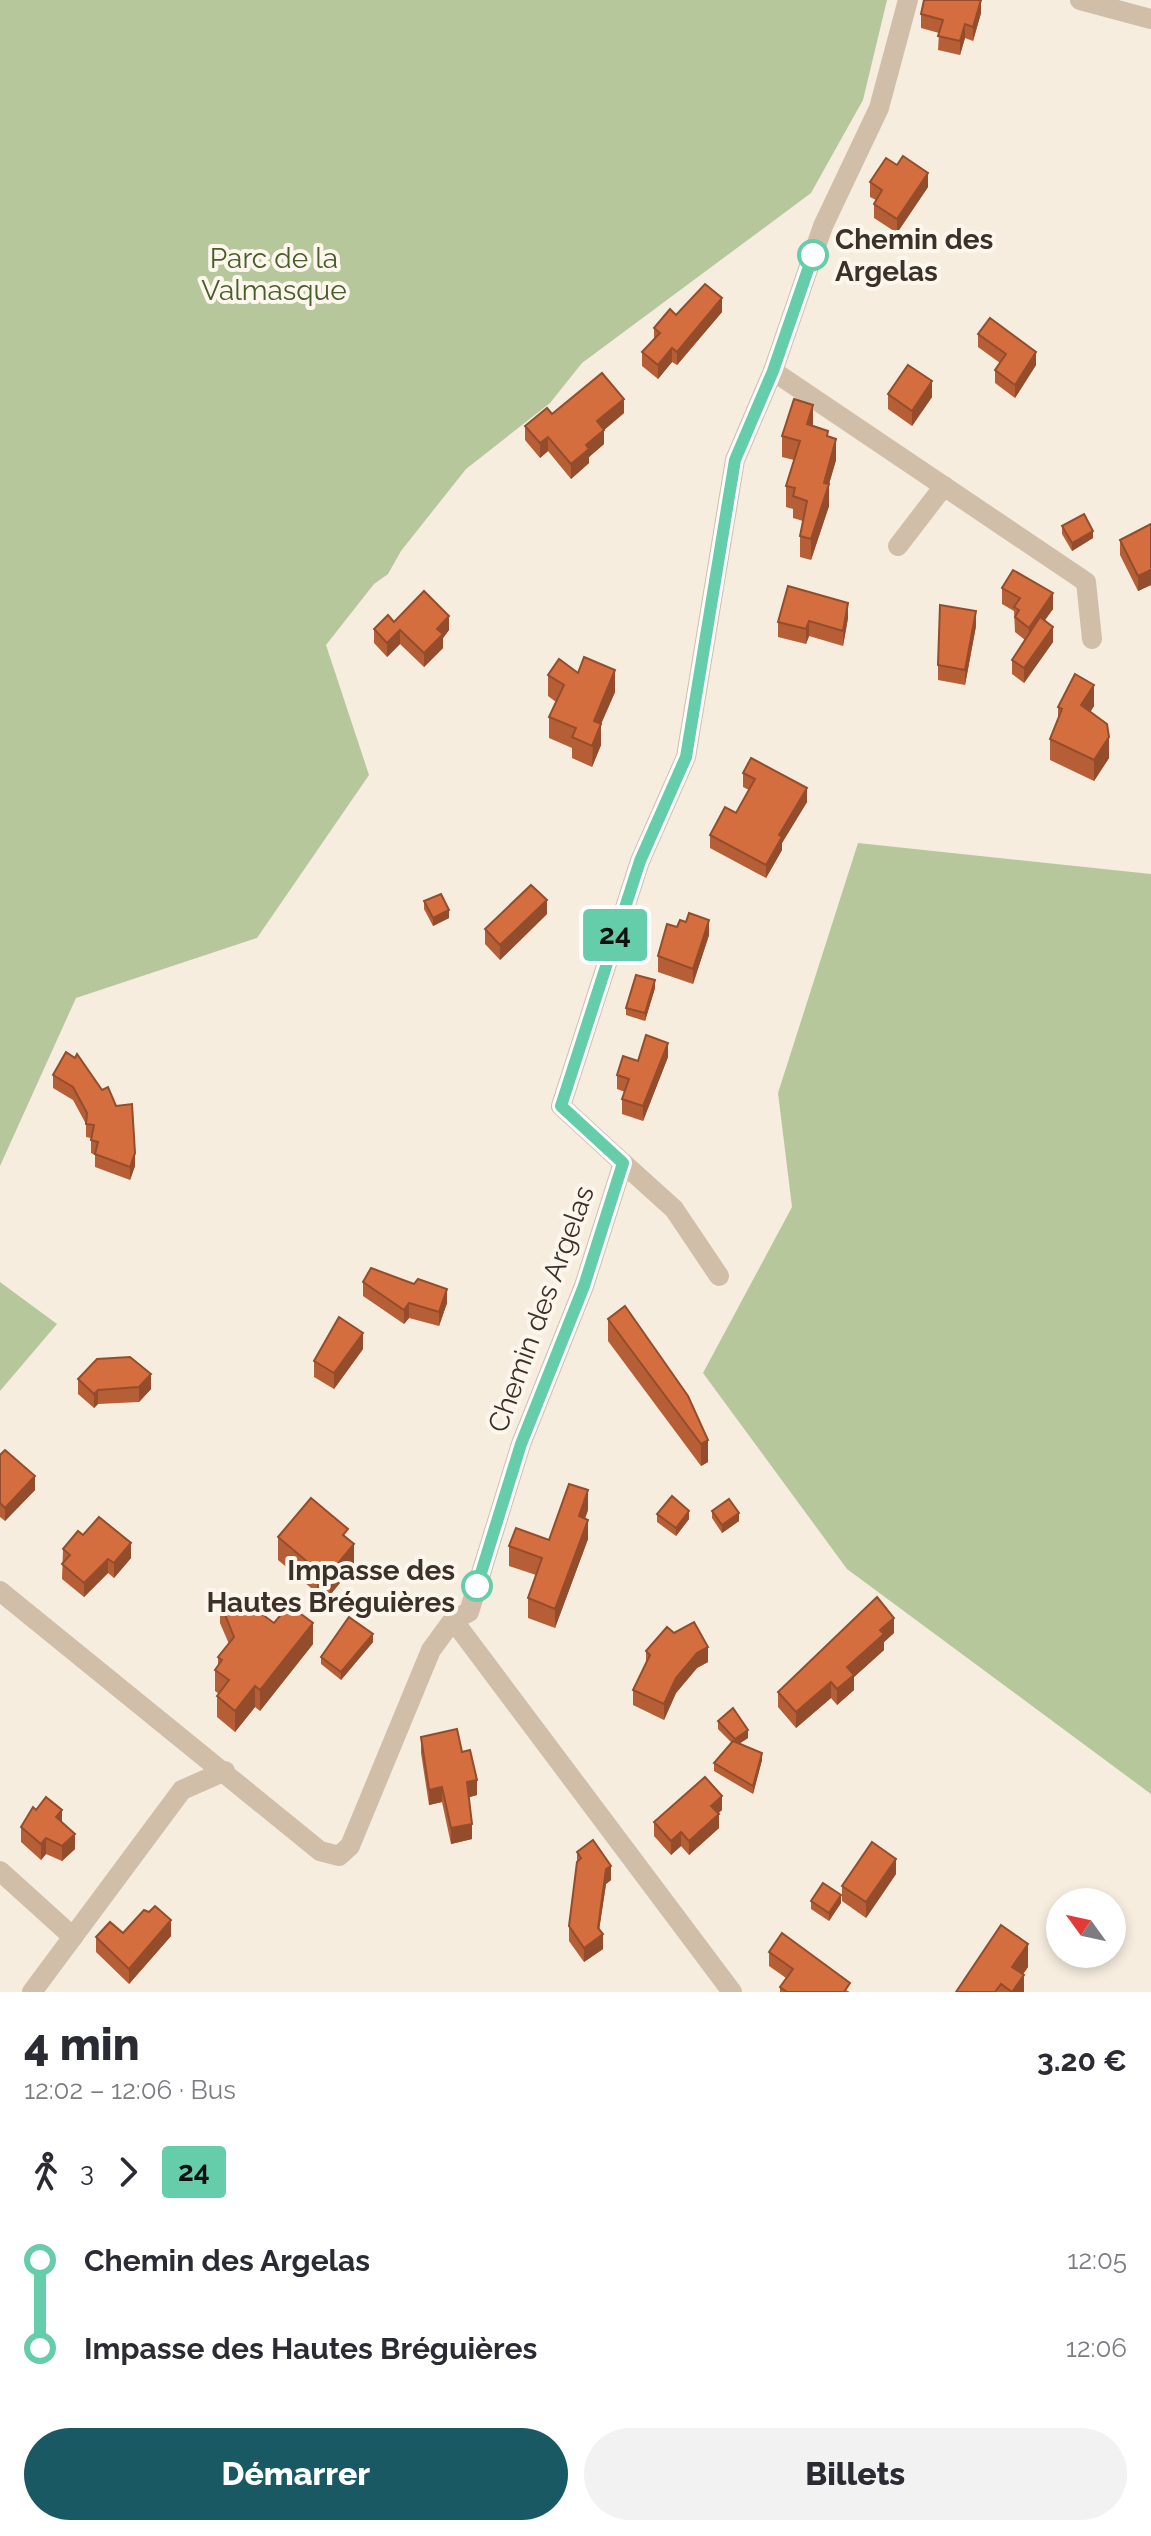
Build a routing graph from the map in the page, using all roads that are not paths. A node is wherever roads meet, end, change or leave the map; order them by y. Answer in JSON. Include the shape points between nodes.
{"nodes":[{"id":1,"x":908,"y":0,"type":"edge"},
{"id":2,"x":1080,"y":0,"type":"edge"},
{"id":3,"x":1151,"y":19,"type":"edge"},
{"id":4,"x":773,"y":371,"type":"junction"},
{"id":5,"x":944,"y":486,"type":"junction"},
{"id":6,"x":898,"y":546,"type":"dead end"},
{"id":7,"x":1092,"y":639,"type":"dead end"},
{"id":8,"x":623,"y":1163,"type":"junction"},
{"id":9,"x":719,"y":1276,"type":"dead end"},
{"id":10,"x":0,"y":1591,"type":"edge"},
{"id":11,"x":453,"y":1620,"type":"junction"},
{"id":12,"x":225,"y":1771,"type":"junction"},
{"id":13,"x":0,"y":1871,"type":"edge"},
{"id":14,"x":73,"y":1937,"type":"junction"},
{"id":15,"x":32,"y":1992,"type":"edge"},
{"id":16,"x":732,"y":1992,"type":"edge"}],
"edges":[{"from":1,"to":4,"type":"street","name":"Chemin des Argelas","via":[[879,108],[823,226]]},
{"from":2,"to":3,"type":"street"},
{"from":4,"to":5,"type":"street"},
{"from":4,"to":8,"type":"street","name":"Chemin des Argelas","via":[[735,460],[686,757],[640,861],[561,1106]]},
{"from":5,"to":6,"type":"street"},
{"from":5,"to":7,"type":"street","via":[[1086,582]]},
{"from":8,"to":9,"type":"street","via":[[674,1209]]},
{"from":8,"to":11,"type":"street","name":"Chemin des Argelas","via":[[584,1286],[521,1444],[469,1612]]},
{"from":10,"to":12,"type":"street"},
{"from":11,"to":12,"type":"street","via":[[431,1650],[350,1846],[339,1856],[320,1851]]},
{"from":11,"to":16,"type":"street"},
{"from":12,"to":14,"type":"street","via":[[182,1790]]},
{"from":13,"to":14,"type":"street"},
{"from":14,"to":15,"type":"street"}]}
